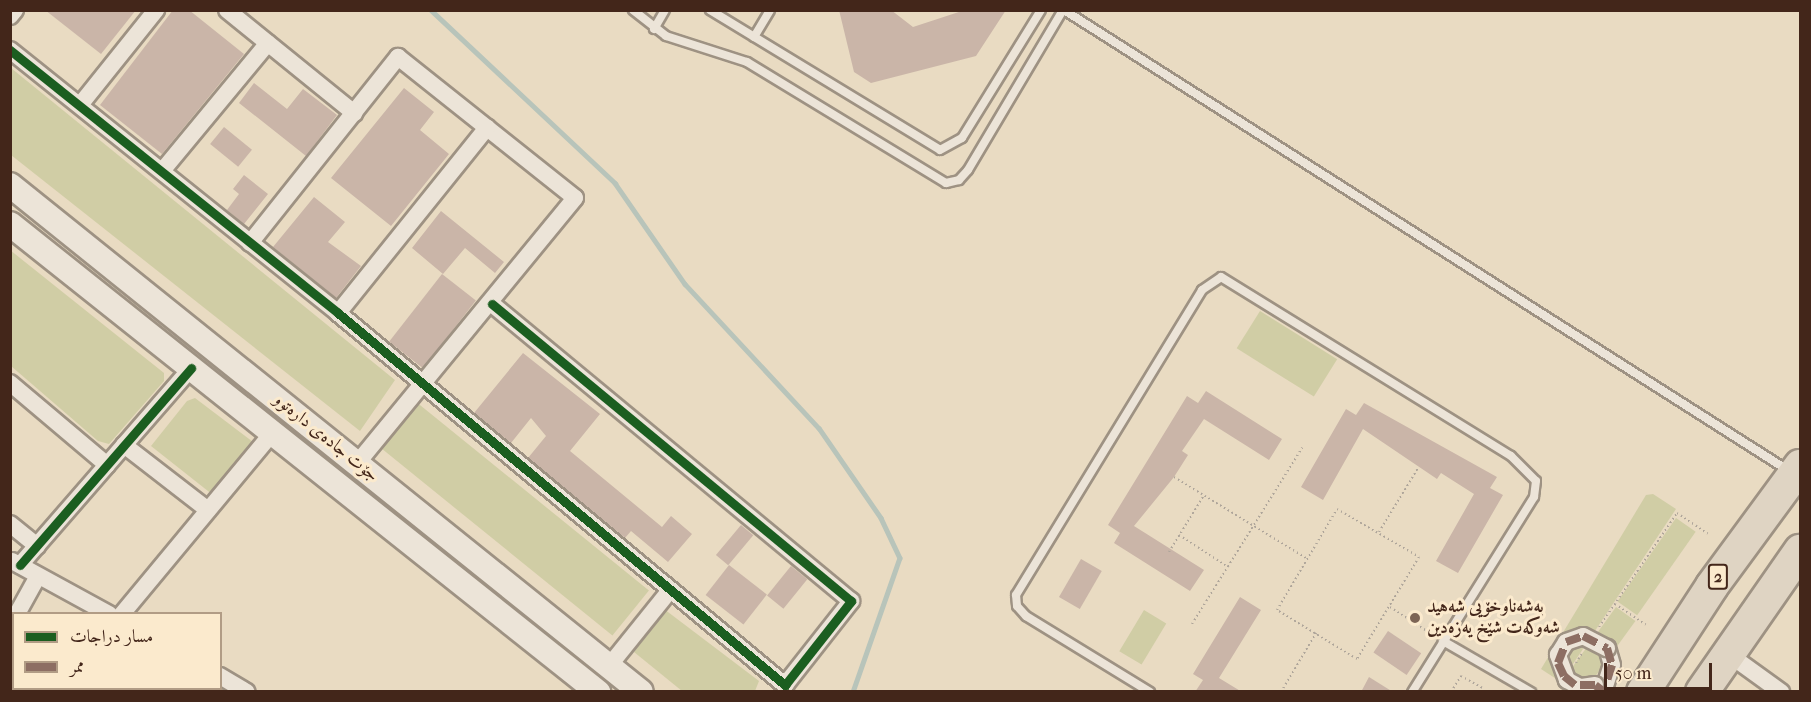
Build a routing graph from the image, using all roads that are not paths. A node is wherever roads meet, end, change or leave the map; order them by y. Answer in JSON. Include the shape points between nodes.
{"nodes":[{"id":1,"x":15,"y":10,"type":"edge"},
{"id":2,"x":156,"y":10,"type":"edge"},
{"id":3,"x":227,"y":10,"type":"edge"},
{"id":4,"x":633,"y":10,"type":"edge"},
{"id":5,"x":665,"y":10,"type":"edge"},
{"id":6,"x":710,"y":10,"type":"edge"},
{"id":7,"x":770,"y":10,"type":"edge"},
{"id":8,"x":1041,"y":10,"type":"edge"},
{"id":9,"x":1064,"y":10,"type":"edge"},
{"id":10,"x":10,"y":16,"type":"edge"},
{"id":11,"x":654,"y":29,"type":"junction"},
{"id":12,"x":754,"y":37,"type":"junction"},
{"id":13,"x":268,"y":43,"type":"junction"},
{"id":14,"x":10,"y":50,"type":"edge"},
{"id":15,"x":80,"y":105,"type":"junction"},
{"id":16,"x":354,"y":113,"type":"junction"},
{"id":17,"x":487,"y":128,"type":"junction"},
{"id":18,"x":162,"y":171,"type":"junction"},
{"id":19,"x":10,"y":185,"type":"edge"},
{"id":20,"x":10,"y":224,"type":"edge"},
{"id":21,"x":250,"y":243,"type":"junction"},
{"id":22,"x":492,"y":304,"type":"junction"},
{"id":23,"x":338,"y":313,"type":"junction"},
{"id":24,"x":191,"y":368,"type":"junction"},
{"id":25,"x":10,"y":383,"type":"edge"},
{"id":26,"x":423,"y":383,"type":"junction"},
{"id":27,"x":273,"y":432,"type":"junction"},
{"id":28,"x":124,"y":445,"type":"junction"},
{"id":29,"x":357,"y":463,"type":"junction"},
{"id":30,"x":107,"y":465,"type":"junction"},
{"id":31,"x":1797,"y":470,"type":"edge"},
{"id":32,"x":208,"y":510,"type":"junction"},
{"id":33,"x":10,"y":524,"type":"edge"},
{"id":34,"x":37,"y":546,"type":"junction"},
{"id":35,"x":462,"y":548,"type":"junction"},
{"id":36,"x":1800,"y":551,"type":"edge"},
{"id":37,"x":15,"y":562,"type":"edge"},
{"id":38,"x":445,"y":570,"type":"junction"},
{"id":39,"x":38,"y":576,"type":"junction"},
{"id":40,"x":670,"y":590,"type":"junction"},
{"id":41,"x":18,"y":612,"type":"edge"},
{"id":42,"x":105,"y":612,"type":"edge"},
{"id":43,"x":124,"y":612,"type":"edge"},
{"id":44,"x":1443,"y":641,"type":"junction"},
{"id":45,"x":1727,"y":653,"type":"junction"},
{"id":46,"x":609,"y":666,"type":"junction"},
{"id":47,"x":222,"y":677,"type":"edge"},
{"id":48,"x":1605,"y":689,"type":"edge"},
{"id":49,"x":247,"y":692,"type":"edge"},
{"id":50,"x":598,"y":692,"type":"edge"},
{"id":51,"x":641,"y":692,"type":"edge"},
{"id":52,"x":1150,"y":692,"type":"edge"},
{"id":53,"x":1412,"y":692,"type":"edge"},
{"id":54,"x":1531,"y":692,"type":"edge"},
{"id":55,"x":1642,"y":692,"type":"edge"},
{"id":56,"x":1702,"y":692,"type":"edge"},
{"id":57,"x":1781,"y":692,"type":"edge"}],
"edges":[{"from":1,"to":10,"type":"street"},
{"from":2,"to":15,"type":"street"},
{"from":3,"to":13,"type":"street"},
{"from":4,"to":11,"type":"lane"},
{"from":5,"to":11,"type":"lane"},
{"from":6,"to":12,"type":"lane"},
{"from":7,"to":12,"type":"lane"},
{"from":8,"to":12,"type":"lane","via":[[962,138],[940,150]]},
{"from":9,"to":11,"type":"lane","via":[[968,170],[959,180],[946,183],[747,62],[679,42]]},
{"from":9,"to":31,"type":"lane"},
{"from":13,"to":16,"type":"street"},
{"from":13,"to":18,"type":"street"},
{"from":14,"to":15,"type":"street"},
{"from":15,"to":18,"type":"street"},
{"from":16,"to":17,"type":"street","via":[[398,57]]},
{"from":16,"to":21,"type":"street"},
{"from":17,"to":22,"type":"street","via":[[575,198]]},
{"from":17,"to":23,"type":"street"},
{"from":18,"to":21,"type":"street"},
{"from":19,"to":29,"type":"main road","name":"جۆت جادەی دارەتوو"},
{"from":20,"to":24,"type":"main road","name":"جۆت جادەی دارەتوو"},
{"from":21,"to":23,"type":"street"},
{"from":22,"to":26,"type":"street"},
{"from":22,"to":40,"type":"street","via":[[851,601],[785,685]]},
{"from":23,"to":26,"type":"street"},
{"from":24,"to":27,"type":"main road","name":"جۆت جادەی دارەتوو"},
{"from":24,"to":28,"type":"street"},
{"from":25,"to":30,"type":"street"},
{"from":26,"to":29,"type":"street"},
{"from":26,"to":40,"type":"street"},
{"from":27,"to":32,"type":"street"},
{"from":27,"to":38,"type":"main road","name":"جۆت جادەی دارەتوو"},
{"from":28,"to":30,"type":"street"},
{"from":28,"to":32,"type":"street"},
{"from":29,"to":35,"type":"main road","name":"جۆت جادەی دارەتوو"},
{"from":30,"to":34,"type":"street"},
{"from":31,"to":55,"type":"highway","number":"2","via":[[1712,586]]},
{"from":32,"to":43,"type":"street"},
{"from":33,"to":34,"type":"street"},
{"from":34,"to":37,"type":"street"},
{"from":35,"to":38,"type":"main road"},
{"from":35,"to":46,"type":"main road","name":"جۆت جادەی دارەتوو"},
{"from":36,"to":45,"type":"highway"},
{"from":37,"to":39,"type":"street"},
{"from":38,"to":50,"type":"main road","name":"جۆت جادەی دارەتوو"},
{"from":39,"to":41,"type":"street"},
{"from":39,"to":42,"type":"street"},
{"from":40,"to":46,"type":"street"},
{"from":44,"to":52,"type":"lane","via":[[1534,497],[1536,482],[1532,474],[1511,456],[1221,277],[1202,290],[1016,595],[1017,606],[1026,616]]},
{"from":44,"to":53,"type":"lane"},
{"from":44,"to":54,"type":"lane"},
{"from":45,"to":56,"type":"highway"},
{"from":45,"to":57,"type":"street"},
{"from":46,"to":51,"type":"main road","name":"جۆت جادەی دارەتوو"},
{"from":47,"to":49,"type":"street"},
{"from":48,"to":48,"type":"street","bridge":true,"via":[[1575,685],[1558,663],[1560,649],[1574,637],[1592,637],[1606,648],[1612,665]]}]}
